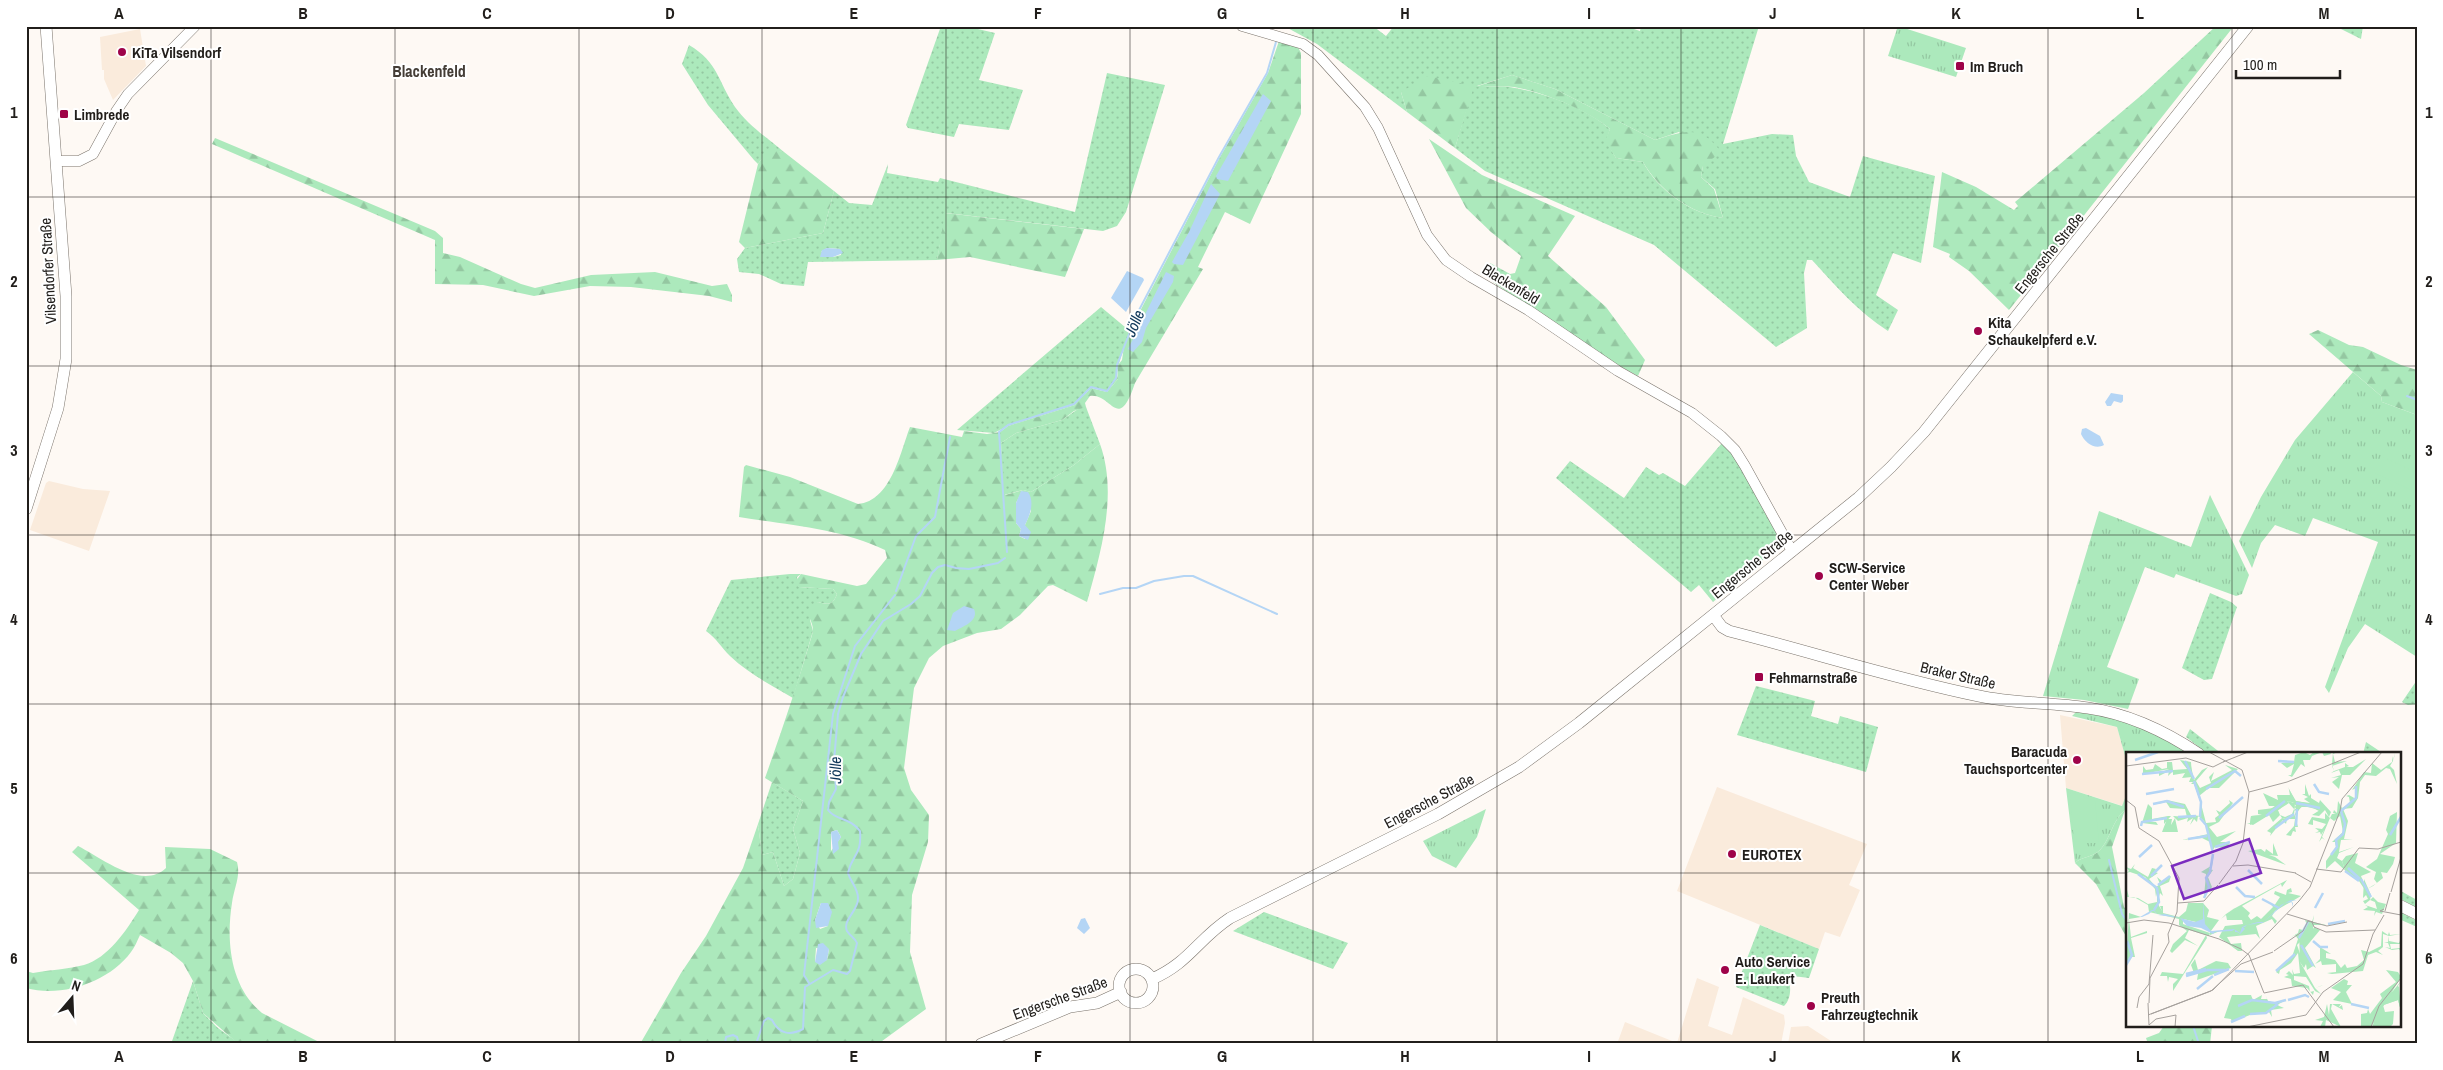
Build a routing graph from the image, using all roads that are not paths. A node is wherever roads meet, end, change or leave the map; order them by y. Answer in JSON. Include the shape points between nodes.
{"nodes":[{"id":1,"x":46,"y":26,"type":"edge"},
{"id":2,"x":195,"y":26,"type":"edge"},
{"id":3,"x":1242,"y":26,"type":"edge"},
{"id":4,"x":2248,"y":26,"type":"edge"},
{"id":5,"x":56,"y":161,"type":"junction"},
{"id":6,"x":26,"y":509,"type":"edge"},
{"id":7,"x":1792,"y":551,"type":"junction"},
{"id":8,"x":1713,"y":615,"type":"junction"},
{"id":9,"x":2196,"y":752,"type":"edge"},
{"id":10,"x":2400,"y":905,"type":"edge"},
{"id":11,"x":2417,"y":914,"type":"edge"},
{"id":12,"x":1152,"y":979,"type":"junction"},
{"id":13,"x":1121,"y":992,"type":"junction"},
{"id":14,"x":982,"y":1044,"type":"edge"}],
"edges":[{"from":1,"to":5,"type":"main road","name":"Vilsendorfer Straße"},
{"from":2,"to":5,"type":"street","via":[[128,94],[93,154],[79,161]]},
{"from":3,"to":7,"type":"street","name":"Blackenfeld","via":[[1303,44],[1318,55],[1365,107],[1378,128],[1427,236],[1446,260],[1618,371],[1692,413],[1735,450]]},
{"from":4,"to":7,"type":"main road","name":"Engersche Straße","via":[[1924,432],[1875,482]]},
{"from":5,"to":6,"type":"main road","name":"Vilsendorfer Straße","via":[[66,303],[66,359],[58,408]]},
{"from":7,"to":8,"type":"main road","name":"Engersche Straße"},
{"from":8,"to":9,"type":"main road","name":"Braker Straße","via":[[1722,628],[1729,631],[1959,692],[2120,714],[2158,728]]},
{"from":8,"to":12,"type":"main road","name":"Engersche Straße","via":[[1579,723],[1511,772],[1438,814],[1230,918],[1207,934],[1183,962]]},
{"from":10,"to":11,"type":"main road"},
{"from":12,"to":13,"type":"main road","via":[[1152,993],[1143,1001],[1131,1002]]},
{"from":12,"to":13,"type":"main road","via":[[1142,969],[1129,970],[1121,978]]},
{"from":13,"to":14,"type":"main road","name":"Engersche Straße","via":[[1096,1003],[1070,1007]]}]}
